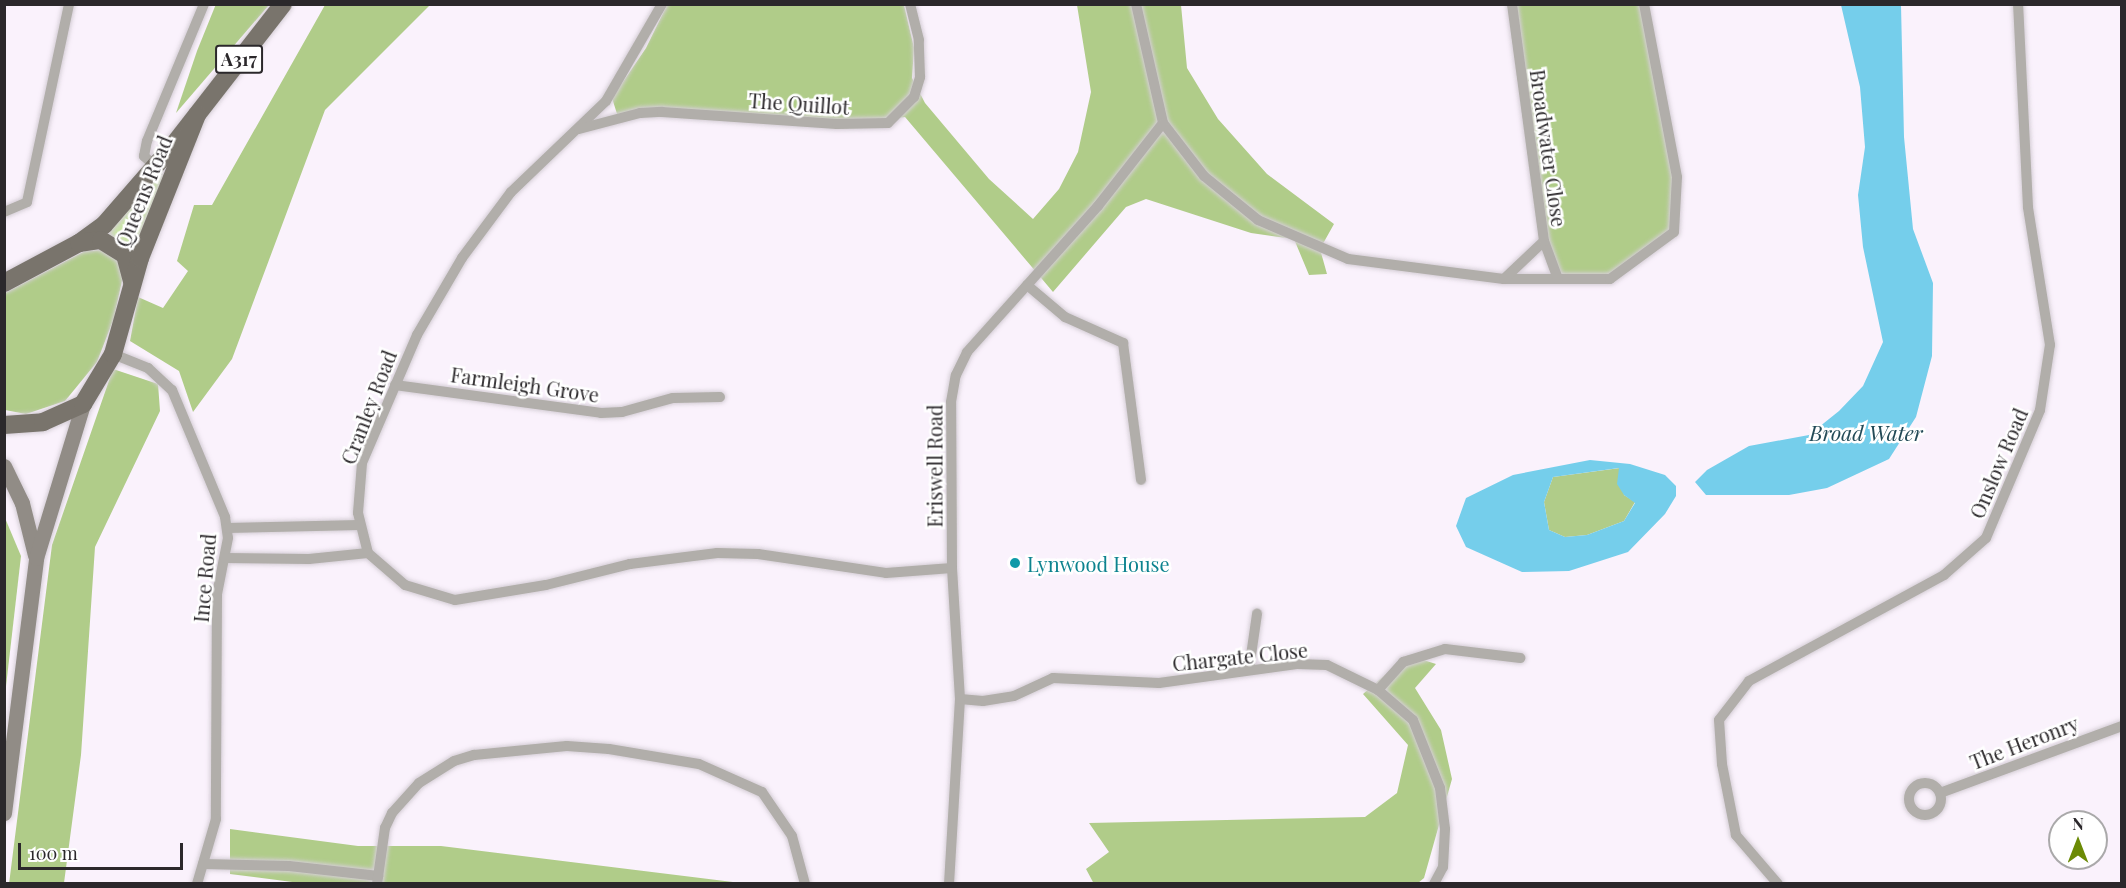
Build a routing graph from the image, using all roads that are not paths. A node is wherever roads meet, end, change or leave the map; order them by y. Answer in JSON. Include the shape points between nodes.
{"nodes":[{"id":1,"x":69,"y":4,"type":"edge"},
{"id":2,"x":204,"y":4,"type":"edge"},
{"id":3,"x":283,"y":4,"type":"edge"},
{"id":4,"x":662,"y":4,"type":"edge"},
{"id":5,"x":910,"y":4,"type":"edge"},
{"id":6,"x":1136,"y":4,"type":"edge"},
{"id":7,"x":1512,"y":4,"type":"edge"},
{"id":8,"x":1644,"y":4,"type":"edge"},
{"id":9,"x":2018,"y":4,"type":"edge"},
{"id":10,"x":197,"y":115,"type":"junction"},
{"id":11,"x":1163,"y":123,"type":"junction"},
{"id":12,"x":579,"y":129,"type":"junction"},
{"id":13,"x":154,"y":166,"type":"junction"},
{"id":14,"x":172,"y":179,"type":"junction"},
{"id":15,"x":4,"y":212,"type":"edge"},
{"id":16,"x":1544,"y":241,"type":"junction"},
{"id":17,"x":79,"y":243,"type":"junction"},
{"id":18,"x":1504,"y":279,"type":"junction"},
{"id":19,"x":1558,"y":279,"type":"junction"},
{"id":20,"x":4,"y":283,"type":"edge"},
{"id":21,"x":132,"y":284,"type":"junction"},
{"id":22,"x":1027,"y":285,"type":"junction"},
{"id":23,"x":113,"y":354,"type":"junction"},
{"id":24,"x":395,"y":386,"type":"junction"},
{"id":25,"x":720,"y":397,"type":"dead end"},
{"id":26,"x":83,"y":404,"type":"junction"},
{"id":27,"x":4,"y":425,"type":"edge"},
{"id":28,"x":4,"y":466,"type":"edge"},
{"id":29,"x":1141,"y":480,"type":"dead end"},
{"id":30,"x":360,"y":525,"type":"junction"},
{"id":31,"x":226,"y":528,"type":"junction"},
{"id":32,"x":368,"y":553,"type":"junction"},
{"id":33,"x":36,"y":558,"type":"junction"},
{"id":34,"x":225,"y":558,"type":"junction"},
{"id":35,"x":952,"y":568,"type":"junction"},
{"id":36,"x":1257,"y":614,"type":"dead end"},
{"id":37,"x":1520,"y":658,"type":"dead end"},
{"id":38,"x":1249,"y":669,"type":"junction"},
{"id":39,"x":1378,"y":690,"type":"junction"},
{"id":40,"x":960,"y":699,"type":"junction"},
{"id":41,"x":2121,"y":726,"type":"edge"},
{"id":42,"x":1940,"y":793,"type":"dead end"},
{"id":43,"x":4,"y":813,"type":"edge"},
{"id":44,"x":203,"y":864,"type":"junction"},
{"id":45,"x":378,"y":880,"type":"edge"},
{"id":46,"x":197,"y":884,"type":"edge"},
{"id":47,"x":805,"y":884,"type":"edge"},
{"id":48,"x":949,"y":884,"type":"edge"},
{"id":49,"x":1434,"y":884,"type":"edge"},
{"id":50,"x":1778,"y":884,"type":"edge"}],
"edges":[{"from":1,"to":15,"type":"street","via":[[27,202]]},
{"from":2,"to":13,"type":"street","via":[[147,141],[144,156]]},
{"from":3,"to":10,"type":"main road","name":"Queens Road","number":"A317"},
{"from":4,"to":12,"type":"street","name":"Cranley Road","via":[[622,77]]},
{"from":5,"to":12,"type":"street","name":"The Quillot","via":[[919,40],[920,77],[914,97],[888,123],[837,124],[662,112]]},
{"from":6,"to":11,"type":"street"},
{"from":7,"to":16,"type":"street","name":"Broadwater Close"},
{"from":8,"to":19,"type":"street","via":[[1677,177],[1674,232],[1610,279]]},
{"from":9,"to":50,"type":"street","name":"Onslow Road","via":[[2028,207],[2050,345],[2040,410],[1986,538],[1944,575],[1749,681],[1719,720],[1722,764],[1736,835]]},
{"from":10,"to":13,"type":"main road","name":"Queens Road","number":"A317"},
{"from":10,"to":14,"type":"main road","name":"Queens Road","number":"A317"},
{"from":11,"to":18,"type":"street","via":[[1204,176],[1258,220],[1348,259]]},
{"from":11,"to":22,"type":"street","name":"Eriswell Road","via":[[1098,206]]},
{"from":12,"to":24,"type":"street","name":"Cranley Road","via":[[511,192],[478,235],[417,335]]},
{"from":13,"to":14,"type":"main road","via":[[163,168]]},
{"from":13,"to":17,"type":"main road","name":"Queens Road","number":"A317","via":[[104,225]]},
{"from":14,"to":21,"type":"main road","name":"Queens Road","number":"A317"},
{"from":16,"to":18,"type":"street","name":"Broadwater Close"},
{"from":16,"to":19,"type":"street"},
{"from":17,"to":20,"type":"main road","number":"A317"},
{"from":17,"to":21,"type":"main road","number":"A317","via":[[102,240],[118,248],[129,265]]},
{"from":18,"to":19,"type":"street"},
{"from":21,"to":23,"type":"main road","number":"A317"},
{"from":22,"to":29,"type":"street","via":[[1065,317],[1124,343]]},
{"from":22,"to":35,"type":"street","name":"Eriswell Road","via":[[967,352],[956,375],[951,402]]},
{"from":23,"to":26,"type":"main road","number":"A317"},
{"from":23,"to":31,"type":"street","name":"Ince Road","via":[[148,368],[172,390]]},
{"from":24,"to":25,"type":"street","name":"Farmleigh Grove","via":[[601,413],[622,412],[673,398]]},
{"from":24,"to":30,"type":"street","name":"Cranley Road","via":[[362,463]]},
{"from":26,"to":27,"type":"main road","via":[[43,422]]},
{"from":26,"to":33,"type":"main road"},
{"from":28,"to":33,"type":"main road","via":[[22,503]]},
{"from":30,"to":31,"type":"street"},
{"from":30,"to":32,"type":"street","name":"Cranley Road"},
{"from":31,"to":34,"type":"street","name":"Ince Road"},
{"from":32,"to":34,"type":"street","via":[[309,559]]},
{"from":32,"to":35,"type":"street","via":[[405,585],[455,600],[546,585],[630,564],[717,553],[758,554],[886,573]]},
{"from":33,"to":43,"type":"main road"},
{"from":34,"to":44,"type":"street","name":"Ince Road","via":[[217,594],[216,819]]},
{"from":35,"to":40,"type":"street","name":"Eriswell Road"},
{"from":36,"to":38,"type":"street"},
{"from":37,"to":39,"type":"street","via":[[1445,649],[1403,662]]},
{"from":38,"to":39,"type":"street","name":"Chargate Close","via":[[1327,665]]},
{"from":38,"to":40,"type":"street","name":"Chargate Close","via":[[1159,683],[1053,678],[1014,696],[983,701]]},
{"from":39,"to":49,"type":"street","name":"Chargate Close","via":[[1413,720],[1440,788],[1445,829],[1443,867]]},
{"from":40,"to":48,"type":"street","name":"Eriswell Road"},
{"from":41,"to":42,"type":"street","name":"The Heronry"},
{"from":44,"to":45,"type":"street","via":[[300,867]]},
{"from":44,"to":46,"type":"street","name":"Ince Road"},
{"from":45,"to":47,"type":"street","via":[[385,828],[392,813],[428,777],[474,755],[567,746],[699,764],[762,792],[792,836]]}]}
